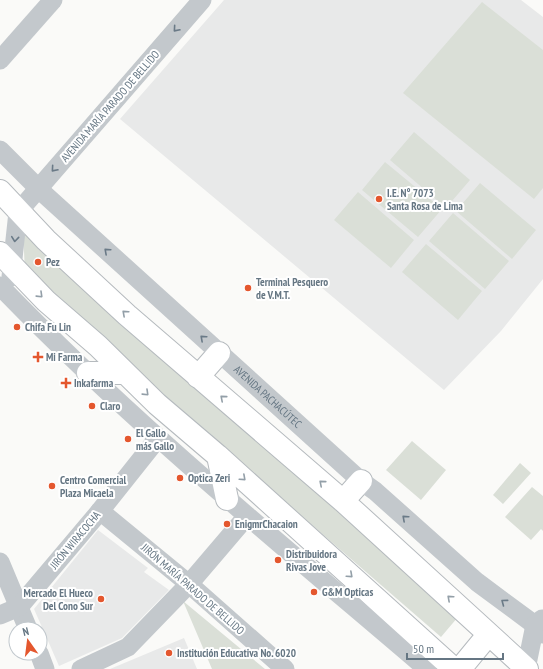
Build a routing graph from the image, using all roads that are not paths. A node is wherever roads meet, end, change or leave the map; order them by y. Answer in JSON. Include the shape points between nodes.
{"nodes":[{"id":1,"x":53,"y":0,"type":"edge"},
{"id":2,"x":202,"y":0,"type":"edge"},
{"id":3,"x":0,"y":60,"type":"edge"},
{"id":4,"x":0,"y":150,"type":"edge"},
{"id":5,"x":37,"y":188,"type":"junction"},
{"id":6,"x":0,"y":192,"type":"edge"},
{"id":7,"x":18,"y":212,"type":"junction"},
{"id":8,"x":6,"y":260,"type":"edge"},
{"id":9,"x":3,"y":294,"type":"edge"},
{"id":10,"x":219,"y":353,"type":"junction"},
{"id":11,"x":88,"y":373,"type":"junction"},
{"id":12,"x":126,"y":373,"type":"junction"},
{"id":13,"x":198,"y":377,"type":"junction"},
{"id":14,"x":158,"y":438,"type":"junction"},
{"id":15,"x":218,"y":456,"type":"junction"},
{"id":16,"x":361,"y":481,"type":"junction"},
{"id":17,"x":227,"y":499,"type":"junction"},
{"id":18,"x":343,"y":501,"type":"junction"},
{"id":19,"x":100,"y":511,"type":"junction"},
{"id":20,"x":247,"y":516,"type":"junction"},
{"id":21,"x":0,"y":562,"type":"edge"},
{"id":22,"x":189,"y":584,"type":"junction"},
{"id":23,"x":19,"y":607,"type":"junction"},
{"id":24,"x":0,"y":615,"type":"edge"},
{"id":25,"x":25,"y":621,"type":"edge"},
{"id":26,"x":540,"y":626,"type":"edge"},
{"id":27,"x":488,"y":634,"type":"junction"},
{"id":28,"x":81,"y":669,"type":"edge"},
{"id":29,"x":285,"y":669,"type":"edge"},
{"id":30,"x":427,"y":669,"type":"edge"},
{"id":31,"x":454,"y":669,"type":"edge"},
{"id":32,"x":460,"y":669,"type":"edge"},
{"id":33,"x":526,"y":669,"type":"edge"}],
"edges":[{"from":1,"to":3,"type":"street"},
{"from":2,"to":5,"type":"street","name":"AVENIDA MARÍA PARADO DE BELLIDO","one_way":true},
{"from":4,"to":5,"type":"street","name":"AVENIDA PACHACÚTEC"},
{"from":5,"to":7,"type":"street","name":"AVENIDA MARÍA PARADO DE BELLIDO"},
{"from":10,"to":5,"type":"street","name":"AVENIDA PACHACÚTEC","one_way":true},
{"from":6,"to":7,"type":"main road"},
{"from":7,"to":8,"type":"street","one_way":true},
{"from":13,"to":7,"type":"main road","one_way":true,"via":[[127,315]]},
{"from":8,"to":9,"type":"street"},
{"from":8,"to":12,"type":"main road","one_way":true},
{"from":9,"to":11,"type":"street"},
{"from":10,"to":13,"type":"main road"},
{"from":10,"to":16,"type":"street","name":"AVENIDA PACHACÚTEC"},
{"from":11,"to":12,"type":"main road"},
{"from":11,"to":14,"type":"street"},
{"from":12,"to":15,"type":"main road","one_way":true,"via":[[157,404]]},
{"from":18,"to":13,"type":"main road","one_way":true},
{"from":14,"to":17,"type":"street"},
{"from":14,"to":19,"type":"street","name":"JIRÓN WIRACOCHA"},
{"from":15,"to":17,"type":"main road"},
{"from":15,"to":31,"type":"main road","one_way":true},
{"from":16,"to":18,"type":"main road"},
{"from":26,"to":16,"type":"street","name":"AVENIDA PACHACÚTEC","one_way":true,"via":[[477,582]]},
{"from":17,"to":20,"type":"street"},
{"from":27,"to":18,"type":"main road","one_way":true},
{"from":19,"to":22,"type":"street","name":"JIRÓN MARÍA PARADO DE BELLIDO"},
{"from":19,"to":23,"type":"street","name":"JIRÓN WIRACOCHA"},
{"from":20,"to":22,"type":"street"},
{"from":20,"to":30,"type":"street"},
{"from":21,"to":23,"type":"street"},
{"from":22,"to":28,"type":"street","via":[[128,647]]},
{"from":22,"to":29,"type":"street","name":"JIRÓN MARÍA PARADO DE BELLIDO"},
{"from":23,"to":24,"type":"street","name":"JIRÓN WIRACOCHA"},
{"from":23,"to":25,"type":"street"},
{"from":26,"to":33,"type":"street"},
{"from":27,"to":32,"type":"main road"},
{"from":27,"to":33,"type":"main road"}]}
